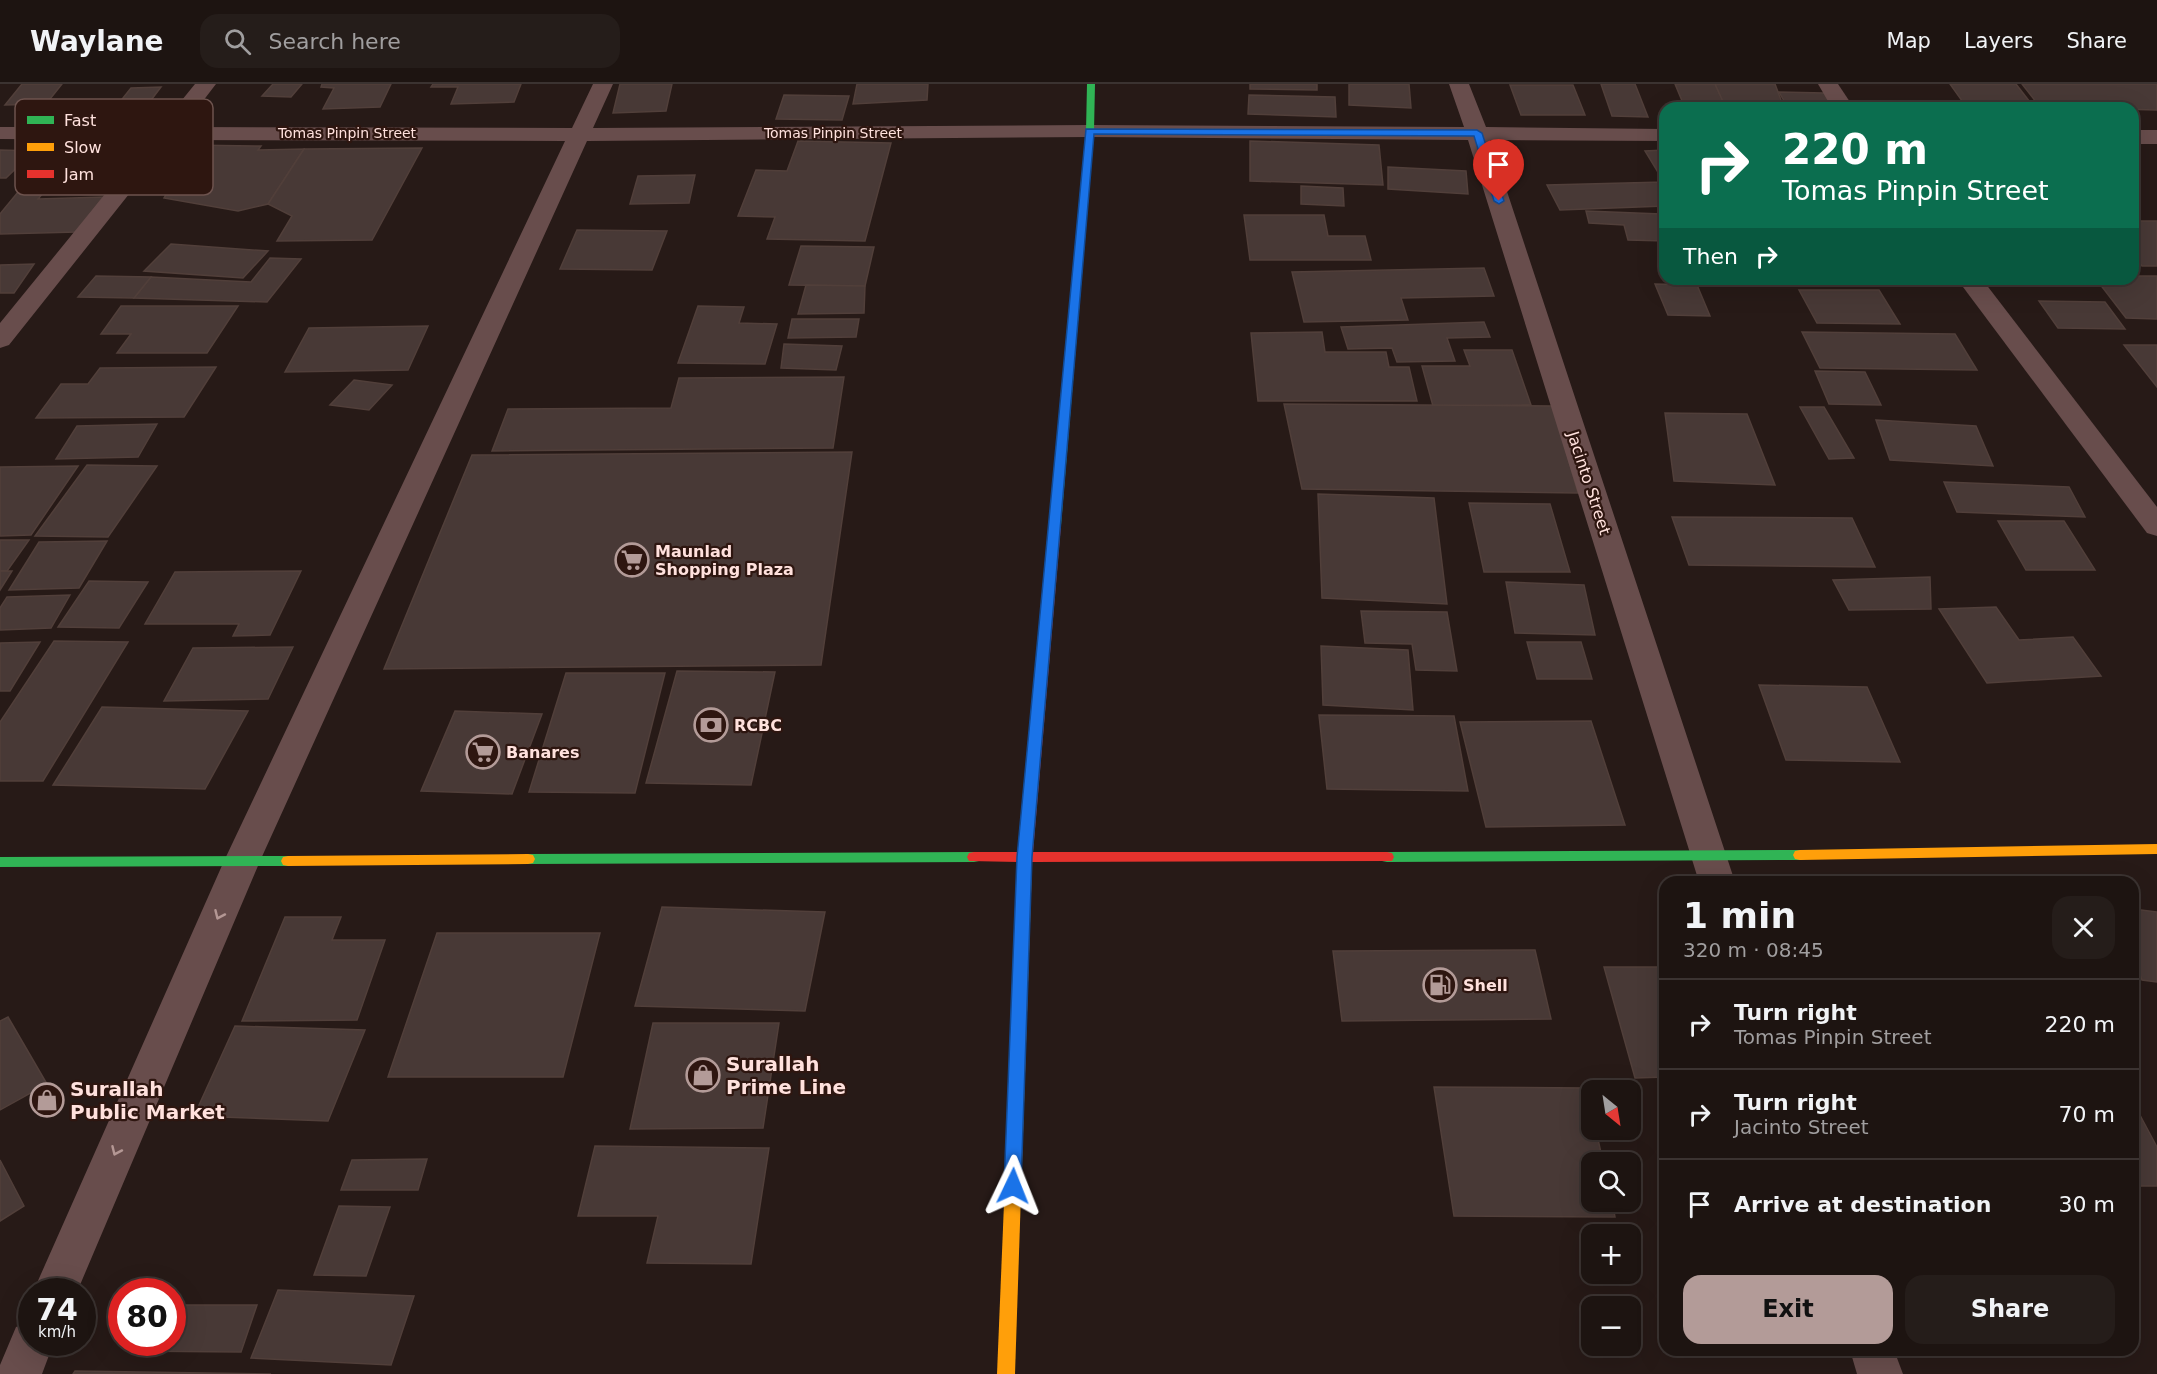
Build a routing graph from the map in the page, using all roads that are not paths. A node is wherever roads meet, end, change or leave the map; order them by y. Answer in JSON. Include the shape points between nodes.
{"nodes":[{"id":1,"x":206,"y":84,"type":"edge"},
{"id":2,"x":603,"y":84,"type":"edge"},
{"id":3,"x":1091,"y":84,"type":"edge"},
{"id":4,"x":1459,"y":84,"type":"edge"},
{"id":5,"x":1828,"y":84,"type":"edge"},
{"id":6,"x":194,"y":99,"type":"edge"},
{"id":7,"x":1839,"y":102,"type":"edge"},
{"id":8,"x":1090,"y":131,"type":"junction"},
{"id":9,"x":213,"y":132,"type":"edge"},
{"id":10,"x":0,"y":133,"type":"edge"},
{"id":11,"x":15,"y":133,"type":"edge"},
{"id":12,"x":1477,"y":133,"type":"junction"},
{"id":13,"x":580,"y":135,"type":"junction"},
{"id":14,"x":1659,"y":135,"type":"edge"},
{"id":15,"x":2139,"y":137,"type":"edge"},
{"id":16,"x":2157,"y":137,"type":"edge"},
{"id":17,"x":116,"y":195,"type":"edge"},
{"id":18,"x":1974,"y":285,"type":"edge"},
{"id":19,"x":0,"y":340,"type":"edge"},
{"id":20,"x":2157,"y":527,"type":"edge"},
{"id":21,"x":2157,"y":849,"type":"edge"},
{"id":22,"x":1025,"y":857,"type":"junction"},
{"id":23,"x":242,"y":861,"type":"junction"},
{"id":24,"x":0,"y":862,"type":"edge"},
{"id":25,"x":1712,"y":869,"type":"edge"},
{"id":26,"x":61,"y":1278,"type":"edge"},
{"id":27,"x":26,"y":1356,"type":"edge"},
{"id":28,"x":1874,"y":1356,"type":"edge"},
{"id":29,"x":19,"y":1374,"type":"edge"},
{"id":30,"x":1006,"y":1374,"type":"edge"},
{"id":31,"x":1880,"y":1374,"type":"edge"}],
"edges":[{"from":1,"to":6,"type":"street"},
{"from":2,"to":13,"type":"street"},
{"from":3,"to":8,"type":"main road"},
{"from":4,"to":12,"type":"street","name":"Jacinto Street"},
{"from":5,"to":7,"type":"street"},
{"from":8,"to":12,"type":"street","name":"Tomas Pinpin Street"},
{"from":8,"to":13,"type":"street","name":"Tomas Pinpin Street"},
{"from":8,"to":22,"type":"main road"},
{"from":9,"to":13,"type":"street","name":"Tomas Pinpin Street"},
{"from":10,"to":11,"type":"street","name":"Tomas Pinpin Street"},
{"from":12,"to":14,"type":"street","name":"Tomas Pinpin Street"},
{"from":12,"to":25,"type":"street","name":"Jacinto Street"},
{"from":13,"to":23,"type":"street"},
{"from":15,"to":16,"type":"street"},
{"from":17,"to":19,"type":"street"},
{"from":18,"to":20,"type":"street"},
{"from":21,"to":25,"type":"main road"},
{"from":22,"to":23,"type":"main road"},
{"from":22,"to":25,"type":"main road"},
{"from":22,"to":30,"type":"main road"},
{"from":23,"to":24,"type":"main road"},
{"from":23,"to":26,"type":"street","one_way":true},
{"from":27,"to":29,"type":"street"},
{"from":28,"to":31,"type":"street"}]}
